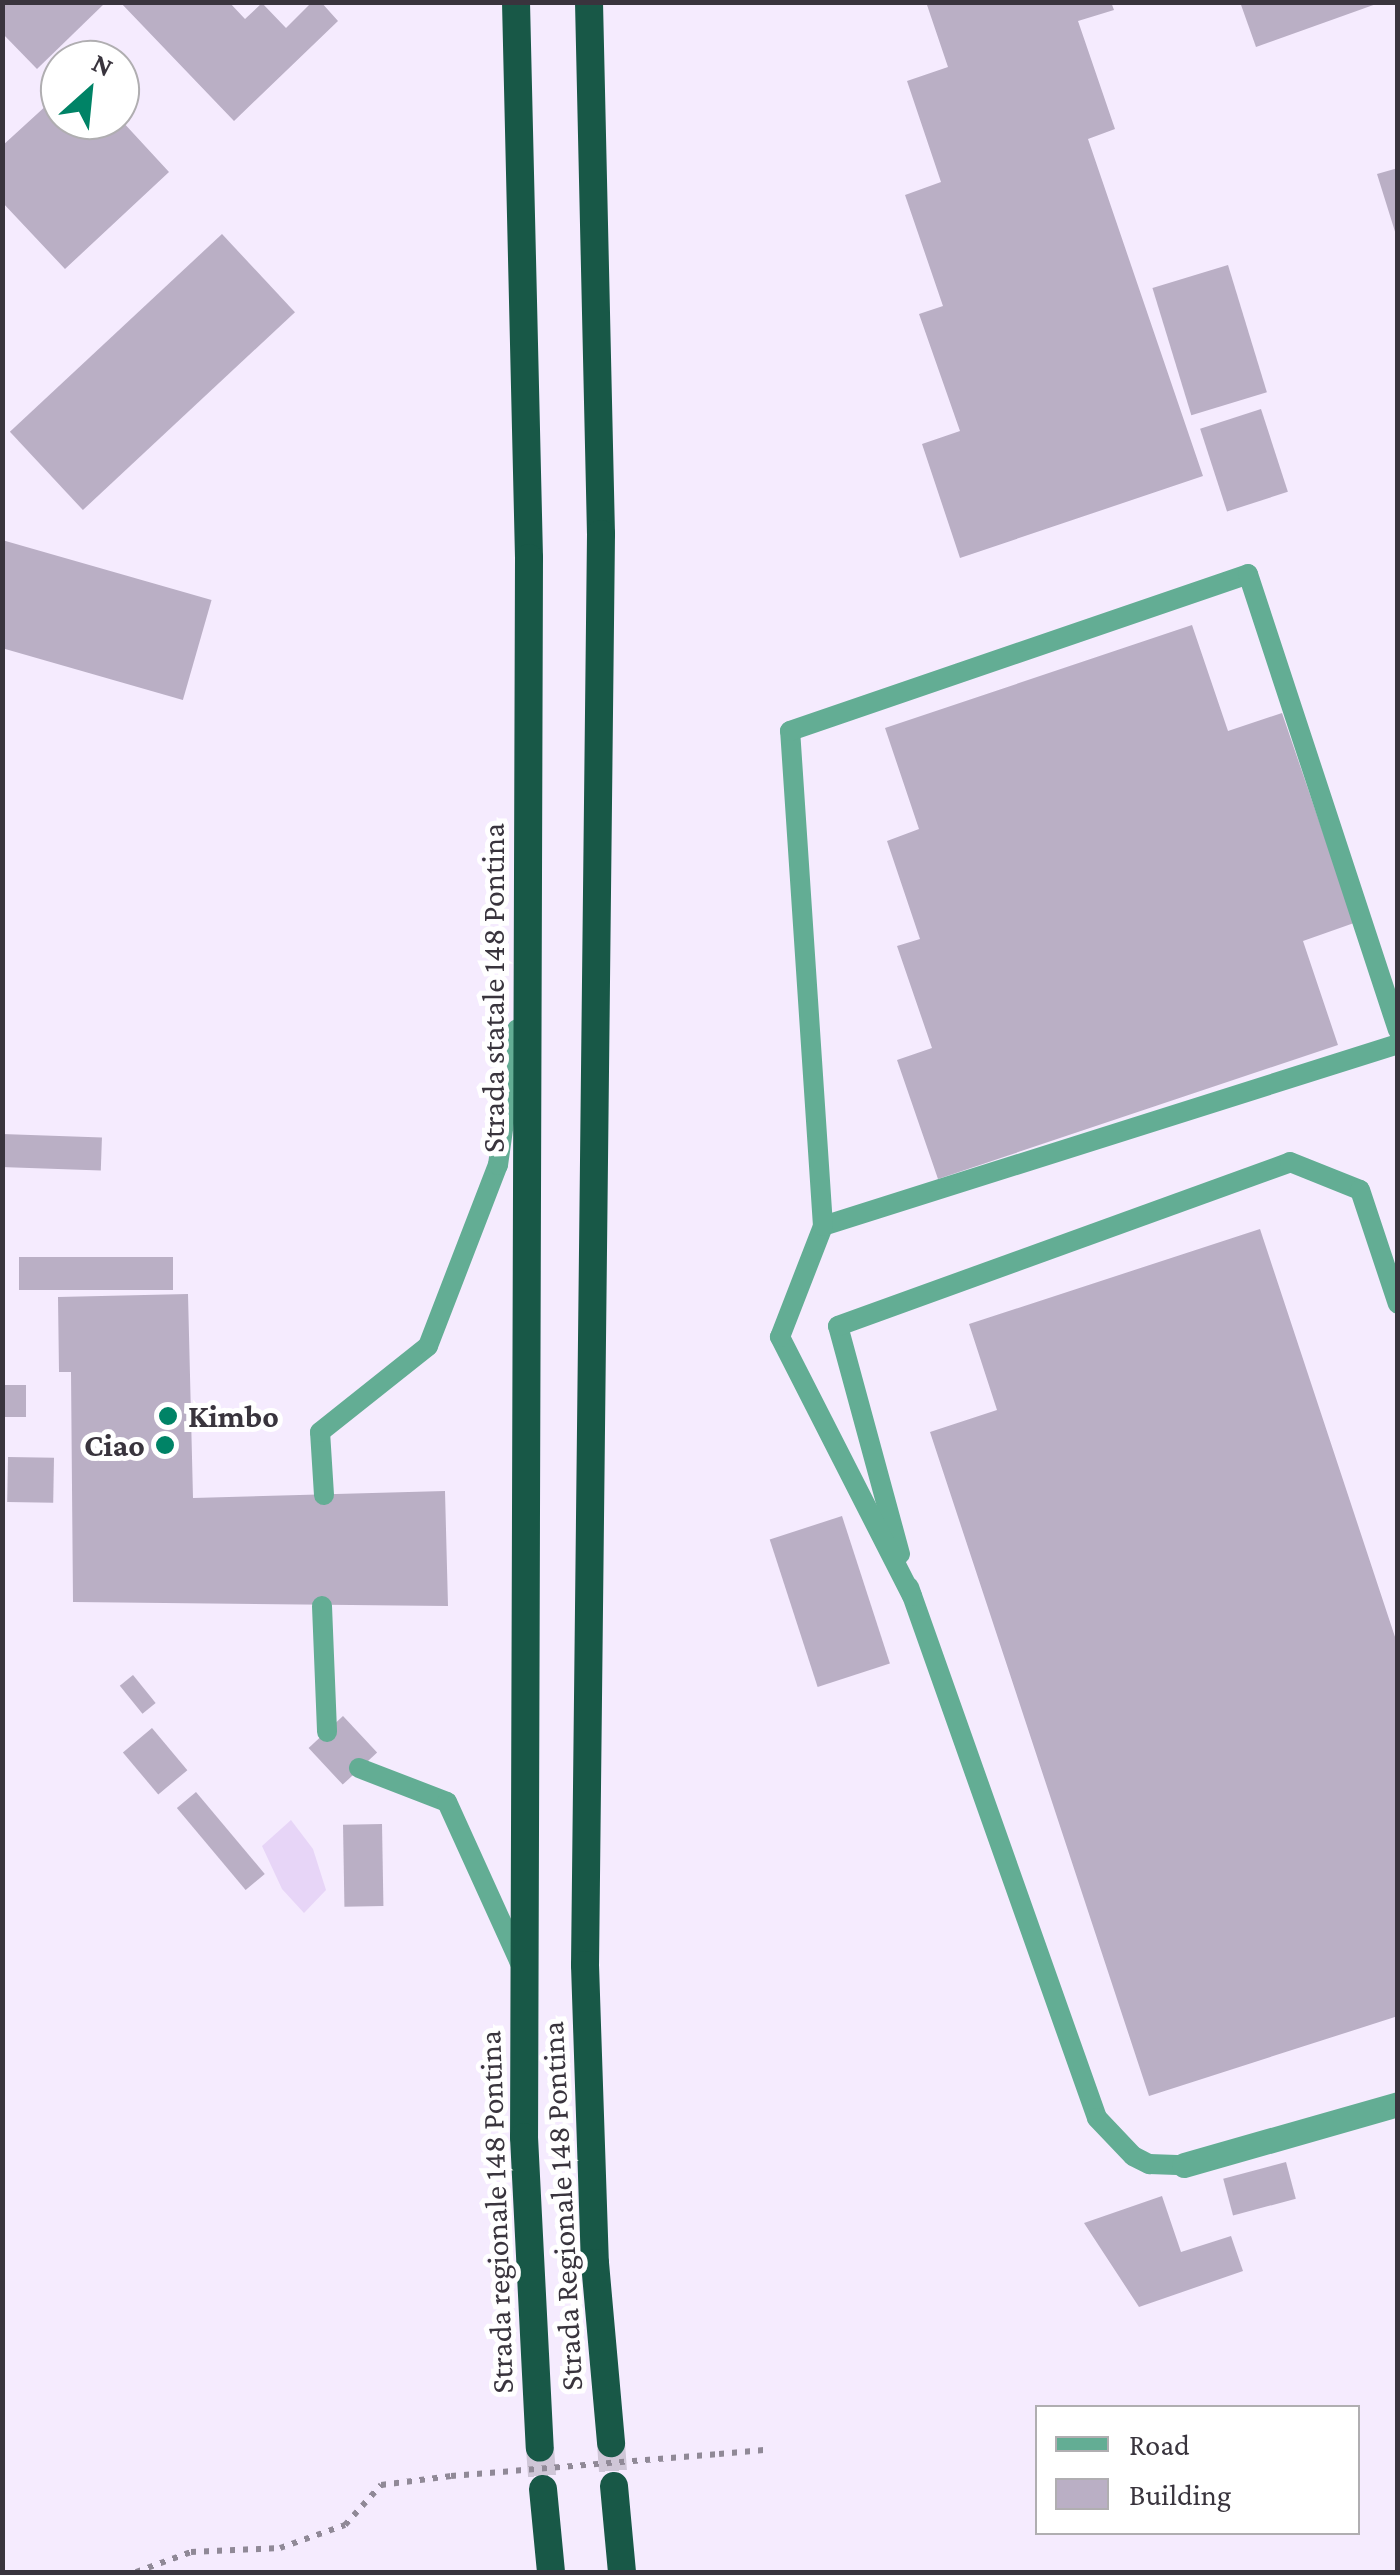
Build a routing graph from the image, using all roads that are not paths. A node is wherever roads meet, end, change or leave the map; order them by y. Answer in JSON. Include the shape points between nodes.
{"nodes":[{"id":1,"x":516,"y":2,"type":"edge"},
{"id":2,"x":589,"y":2,"type":"edge"},
{"id":3,"x":528,"y":948,"type":"junction"},
{"id":4,"x":1398,"y":1030,"type":"edge"},
{"id":5,"x":1398,"y":1044,"type":"edge"},
{"id":6,"x":823,"y":1226,"type":"junction"},
{"id":7,"x":1398,"y":1304,"type":"edge"},
{"id":8,"x":324,"y":1495,"type":"dead end"},
{"id":9,"x":912,"y":1596,"type":"junction"},
{"id":10,"x":322,"y":1606,"type":"dead end"},
{"id":11,"x":327,"y":1732,"type":"dead end"},
{"id":12,"x":359,"y":1768,"type":"dead end"},
{"id":13,"x":525,"y":1974,"type":"junction"},
{"id":14,"x":1398,"y":2104,"type":"edge"},
{"id":15,"x":1184,"y":2165,"type":"joint"},
{"id":16,"x":611,"y":2443,"type":"tunnel mouth"},
{"id":17,"x":540,"y":2448,"type":"tunnel mouth"},
{"id":18,"x":614,"y":2486,"type":"tunnel mouth"},
{"id":19,"x":543,"y":2489,"type":"tunnel mouth"},
{"id":20,"x":551,"y":2572,"type":"edge"},
{"id":21,"x":622,"y":2572,"type":"edge"}],
"edges":[{"from":1,"to":3,"type":"highway","name":"Strada statale 148 Pontina","via":[[529,558]]},
{"from":2,"to":16,"type":"highway","name":"Strada Regionale 148 Pontina","via":[[601,534],[585,1966],[594,2263]]},
{"from":3,"to":8,"type":"lane","via":[[498,1165],[428,1346],[320,1432]]},
{"from":3,"to":13,"type":"highway","name":"Strada statale 148 Pontina"},
{"from":4,"to":6,"type":"lane","via":[[1248,574],[790,731]]},
{"from":5,"to":6,"type":"lane"},
{"from":6,"to":9,"type":"lane","via":[[780,1337]]},
{"from":7,"to":9,"type":"lane","via":[[1360,1190],[1290,1162],[838,1326]]},
{"from":9,"to":15,"type":"lane","via":[[1097,2118],[1133,2156],[1149,2164]]},
{"from":10,"to":11,"type":"lane"},
{"from":12,"to":13,"type":"lane","via":[[448,1802]]},
{"from":13,"to":17,"type":"highway","name":"Strada regionale 148 Pontina","via":[[526,2260]]},
{"from":14,"to":15,"type":"street"},
{"from":18,"to":21,"type":"highway"},
{"from":19,"to":20,"type":"highway"}]}
